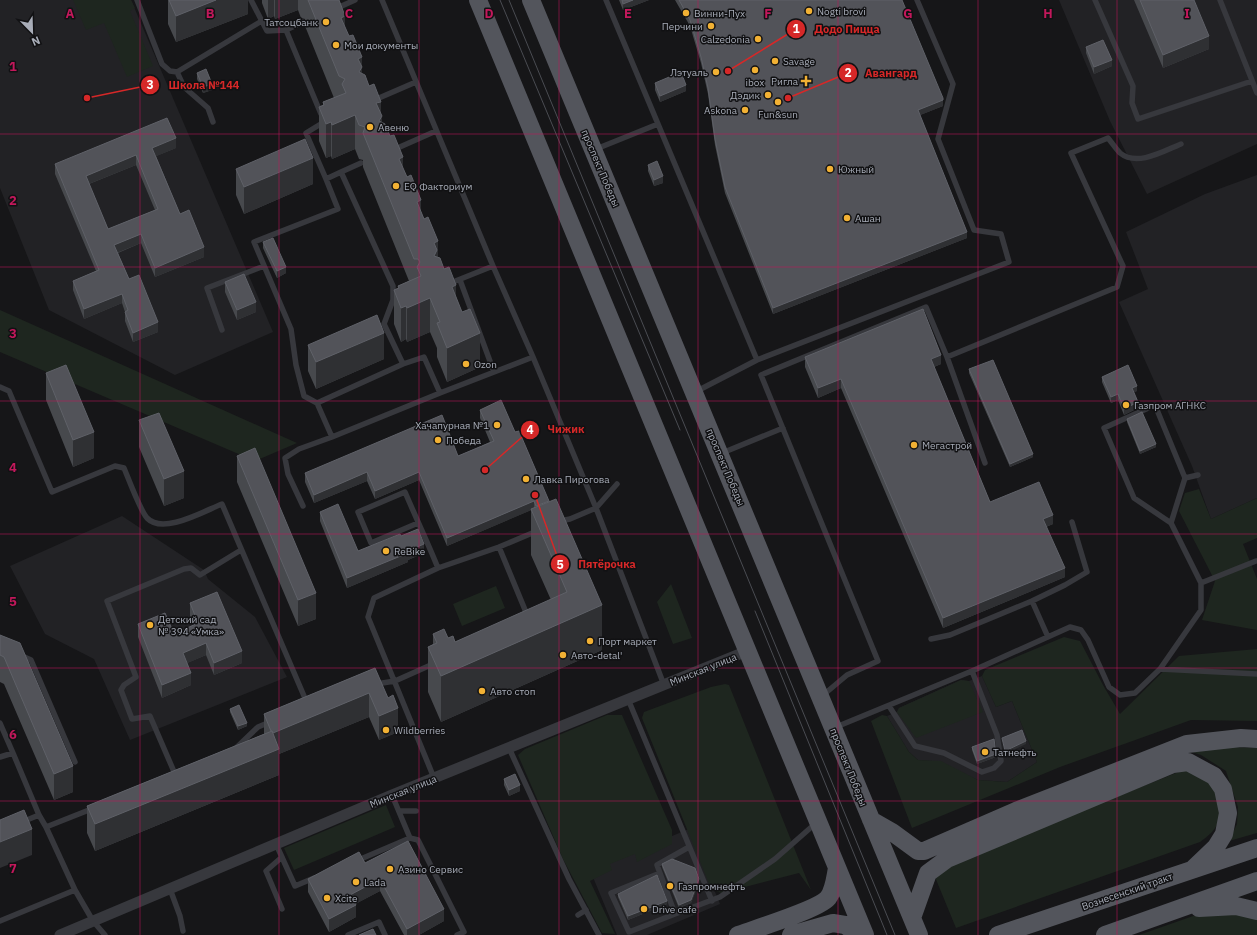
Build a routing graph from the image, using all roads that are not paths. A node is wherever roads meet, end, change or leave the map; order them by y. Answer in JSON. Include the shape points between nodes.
{"nodes":[{"id":1,"x":137,"y":0,"type":"edge"},
{"id":2,"x":251,"y":0,"type":"edge"},
{"id":3,"x":355,"y":0,"type":"edge"},
{"id":4,"x":382,"y":0,"type":"edge"},
{"id":5,"x":478,"y":0,"type":"edge"},
{"id":6,"x":606,"y":0,"type":"edge"},
{"id":7,"x":917,"y":0,"type":"edge"},
{"id":8,"x":1095,"y":0,"type":"edge"},
{"id":9,"x":1220,"y":0,"type":"edge"},
{"id":10,"x":534,"y":2,"type":"edge"},
{"id":11,"x":331,"y":10,"type":"edge"},
{"id":12,"x":260,"y":22,"type":"junction"},
{"id":13,"x":303,"y":22,"type":"dead end"},
{"id":14,"x":286,"y":30,"type":"junction"},
{"id":15,"x":177,"y":72,"type":"junction"},
{"id":16,"x":1252,"y":81,"type":"junction"},
{"id":17,"x":416,"y":82,"type":"junction"},
{"id":18,"x":1257,"y":93,"type":"edge"},
{"id":19,"x":363,"y":105,"type":"edge"},
{"id":20,"x":213,"y":122,"type":"dead end"},
{"id":21,"x":658,"y":124,"type":"junction"},
{"id":22,"x":436,"y":131,"type":"junction"},
{"id":23,"x":1181,"y":144,"type":"dead end"},
{"id":24,"x":594,"y":150,"type":"junction"},
{"id":25,"x":389,"y":152,"type":"edge"},
{"id":26,"x":361,"y":163,"type":"dead end"},
{"id":27,"x":341,"y":172,"type":"junction"},
{"id":28,"x":326,"y":179,"type":"junction"},
{"id":29,"x":264,"y":266,"type":"junction"},
{"id":30,"x":493,"y":266,"type":"junction"},
{"id":31,"x":460,"y":280,"type":"junction"},
{"id":32,"x":438,"y":288,"type":"edge"},
{"id":33,"x":401,"y":299,"type":"edge"},
{"id":34,"x":393,"y":300,"type":"junction"},
{"id":35,"x":222,"y":330,"type":"dead end"},
{"id":36,"x":533,"y":357,"type":"junction"},
{"id":37,"x":947,"y":357,"type":"junction"},
{"id":38,"x":757,"y":360,"type":"junction"},
{"id":39,"x":403,"y":364,"type":"junction"},
{"id":40,"x":494,"y":372,"type":"junction"},
{"id":41,"x":0,"y":387,"type":"edge"},
{"id":42,"x":440,"y":392,"type":"junction"},
{"id":43,"x":694,"y":392,"type":"junction"},
{"id":44,"x":317,"y":403,"type":"junction"},
{"id":45,"x":783,"y":428,"type":"junction"},
{"id":46,"x":332,"y":438,"type":"junction"},
{"id":47,"x":720,"y":454,"type":"junction"},
{"id":48,"x":985,"y":463,"type":"dead end"},
{"id":49,"x":1198,"y":475,"type":"dead end"},
{"id":50,"x":1185,"y":478,"type":"junction"},
{"id":51,"x":617,"y":484,"type":"dead end"},
{"id":52,"x":303,"y":506,"type":"dead end"},
{"id":53,"x":596,"y":508,"type":"junction"},
{"id":54,"x":1072,"y":522,"type":"dead end"},
{"id":55,"x":418,"y":523,"type":"junction"},
{"id":56,"x":555,"y":523,"type":"edge"},
{"id":57,"x":1171,"y":523,"type":"junction"},
{"id":58,"x":541,"y":529,"type":"edge"},
{"id":59,"x":499,"y":547,"type":"junction"},
{"id":60,"x":241,"y":550,"type":"junction"},
{"id":61,"x":1256,"y":561,"type":"dead end"},
{"id":62,"x":438,"y":568,"type":"junction"},
{"id":63,"x":1201,"y":583,"type":"junction"},
{"id":64,"x":1032,"y":601,"type":"junction"},
{"id":65,"x":529,"y":620,"type":"edge"},
{"id":66,"x":1048,"y":637,"type":"junction"},
{"id":67,"x":931,"y":639,"type":"dead end"},
{"id":68,"x":747,"y":651,"type":"junction"},
{"id":69,"x":12,"y":652,"type":"edge"},
{"id":70,"x":442,"y":662,"type":"edge"},
{"id":71,"x":1160,"y":669,"type":"junction"},
{"id":72,"x":972,"y":671,"type":"junction"},
{"id":73,"x":1257,"y":674,"type":"edge"},
{"id":74,"x":395,"y":681,"type":"junction"},
{"id":75,"x":664,"y":685,"type":"junction"},
{"id":76,"x":368,"y":686,"type":"edge"},
{"id":77,"x":820,"y":697,"type":"junction"},
{"id":78,"x":628,"y":699,"type":"junction"},
{"id":79,"x":315,"y":703,"type":"edge"},
{"id":80,"x":308,"y":705,"type":"junction"},
{"id":81,"x":888,"y":706,"type":"junction"},
{"id":82,"x":301,"y":708,"type":"edge"},
{"id":83,"x":280,"y":718,"type":"edge"},
{"id":84,"x":0,"y":723,"type":"edge"},
{"id":85,"x":834,"y":728,"type":"junction"},
{"id":86,"x":1257,"y":739,"type":"edge"},
{"id":87,"x":509,"y":748,"type":"junction"},
{"id":88,"x":233,"y":751,"type":"edge"},
{"id":89,"x":13,"y":753,"type":"junction"},
{"id":90,"x":0,"y":757,"type":"edge"},
{"id":91,"x":74,"y":762,"type":"dead end"},
{"id":92,"x":182,"y":772,"type":"edge"},
{"id":93,"x":175,"y":774,"type":"junction"},
{"id":94,"x":168,"y":778,"type":"edge"},
{"id":95,"x":434,"y":779,"type":"junction"},
{"id":96,"x":392,"y":795,"type":"junction"},
{"id":97,"x":101,"y":805,"type":"edge"},
{"id":98,"x":399,"y":811,"type":"junction"},
{"id":99,"x":416,"y":811,"type":"dead end"},
{"id":100,"x":39,"y":815,"type":"junction"},
{"id":101,"x":871,"y":820,"type":"junction"},
{"id":102,"x":818,"y":821,"type":"junction"},
{"id":103,"x":13,"y":826,"type":"edge"},
{"id":104,"x":46,"y":827,"type":"junction"},
{"id":105,"x":410,"y":838,"type":"junction"},
{"id":106,"x":276,"y":844,"type":"junction"},
{"id":107,"x":689,"y":847,"type":"junction"},
{"id":108,"x":1257,"y":848,"type":"edge"},
{"id":109,"x":282,"y":857,"type":"junction"},
{"id":110,"x":352,"y":862,"type":"edge"},
{"id":111,"x":837,"y":868,"type":"junction"},
{"id":112,"x":1194,"y":868,"type":"junction"},
{"id":113,"x":660,"y":873,"type":"junction"},
{"id":114,"x":324,"y":874,"type":"edge"},
{"id":115,"x":1257,"y":881,"type":"edge"},
{"id":116,"x":170,"y":889,"type":"junction"},
{"id":117,"x":75,"y":890,"type":"junction"},
{"id":118,"x":712,"y":901,"type":"junction"},
{"id":119,"x":282,"y":910,"type":"dead end"},
{"id":120,"x":586,"y":910,"type":"junction"},
{"id":121,"x":1178,"y":910,"type":"junction"},
{"id":122,"x":1257,"y":911,"type":"edge"},
{"id":123,"x":675,"y":914,"type":"junction"},
{"id":124,"x":578,"y":915,"type":"dead end"},
{"id":125,"x":912,"y":918,"type":"junction"},
{"id":126,"x":0,"y":921,"type":"edge"},
{"id":127,"x":94,"y":921,"type":"junction"},
{"id":128,"x":183,"y":931,"type":"dead end"},
{"id":129,"x":60,"y":935,"type":"edge"},
{"id":130,"x":105,"y":935,"type":"edge"},
{"id":131,"x":348,"y":935,"type":"edge"},
{"id":132,"x":386,"y":935,"type":"edge"},
{"id":133,"x":457,"y":935,"type":"edge"},
{"id":134,"x":599,"y":935,"type":"edge"},
{"id":135,"x":738,"y":935,"type":"edge"},
{"id":136,"x":791,"y":935,"type":"edge"},
{"id":137,"x":859,"y":935,"type":"edge"},
{"id":138,"x":865,"y":935,"type":"edge"},
{"id":139,"x":919,"y":935,"type":"edge"},
{"id":140,"x":998,"y":935,"type":"edge"},
{"id":141,"x":1105,"y":935,"type":"edge"}],
"edges":[{"from":1,"to":15,"type":"lane","via":[[162,64],[170,71]]},
{"from":2,"to":12,"type":"lane"},
{"from":3,"to":11,"type":"lane"},
{"from":4,"to":17,"type":"lane"},
{"from":5,"to":68,"type":"main road"},
{"from":6,"to":21,"type":"lane"},
{"from":7,"to":38,"type":"lane","via":[[953,84],[938,139],[974,230],[1001,234],[1009,262]]},
{"from":8,"to":16,"type":"lane","via":[[1132,86],[1132,103],[1138,119]]},
{"from":9,"to":16,"type":"lane"},
{"from":10,"to":24,"type":"main road","name":"проспект Победы"},
{"from":12,"to":14,"type":"lane","via":[[267,32]]},
{"from":12,"to":15,"type":"lane"},
{"from":13,"to":14,"type":"lane"},
{"from":14,"to":28,"type":"lane","via":[[327,120],[306,133]]},
{"from":15,"to":20,"type":"lane","via":[[184,87],[208,108]]},
{"from":16,"to":18,"type":"lane"},
{"from":17,"to":19,"type":"lane"},
{"from":17,"to":22,"type":"lane"},
{"from":21,"to":24,"type":"lane"},
{"from":21,"to":38,"type":"lane"},
{"from":22,"to":25,"type":"lane"},
{"from":22,"to":30,"type":"lane"},
{"from":23,"to":37,"type":"lane","via":[[1152,156],[1132,159],[1120,153],[1108,138],[1071,153],[1123,266],[1117,287]]},
{"from":24,"to":43,"type":"main road","name":"проспект Победы"},
{"from":26,"to":27,"type":"lane"},
{"from":27,"to":28,"type":"lane"},
{"from":27,"to":34,"type":"lane","via":[[393,286]]},
{"from":28,"to":29,"type":"lane","via":[[338,209],[254,242]]},
{"from":29,"to":35,"type":"lane","via":[[207,288]]},
{"from":29,"to":44,"type":"lane","via":[[291,329],[304,396]]},
{"from":30,"to":31,"type":"lane"},
{"from":30,"to":36,"type":"lane"},
{"from":31,"to":32,"type":"lane"},
{"from":31,"to":40,"type":"lane"},
{"from":33,"to":34,"type":"lane"},
{"from":34,"to":39,"type":"lane","via":[[384,324]]},
{"from":36,"to":40,"type":"lane"},
{"from":36,"to":53,"type":"lane"},
{"from":37,"to":45,"type":"lane","via":[[926,307],[761,375]]},
{"from":37,"to":48,"type":"lane"},
{"from":38,"to":43,"type":"lane"},
{"from":39,"to":42,"type":"lane","via":[[424,357]]},
{"from":39,"to":44,"type":"lane"},
{"from":40,"to":42,"type":"lane"},
{"from":41,"to":60,"type":"lane","via":[[9,391],[52,492],[115,466],[124,468],[146,517],[154,524],[170,525],[222,504]]},
{"from":42,"to":46,"type":"lane"},
{"from":43,"to":47,"type":"main road","name":"проспект Победы"},
{"from":44,"to":46,"type":"lane"},
{"from":45,"to":47,"type":"lane"},
{"from":45,"to":77,"type":"lane","via":[[878,661],[847,675]]},
{"from":46,"to":52,"type":"lane","via":[[299,449],[285,458],[288,474]]},
{"from":47,"to":77,"type":"main road","name":"проспект Победы"},
{"from":49,"to":50,"type":"lane"},
{"from":50,"to":57,"type":"lane"},
{"from":50,"to":57,"type":"lane","via":[[1155,405],[1104,428],[1134,498]]},
{"from":51,"to":53,"type":"lane"},
{"from":53,"to":56,"type":"lane","via":[[570,520]]},
{"from":53,"to":75,"type":"lane"},
{"from":54,"to":64,"type":"lane","via":[[1087,572]]},
{"from":55,"to":55,"type":"lane","via":[[405,492],[358,512],[371,543]]},
{"from":55,"to":62,"type":"lane"},
{"from":57,"to":63,"type":"lane"},
{"from":58,"to":59,"type":"lane"},
{"from":59,"to":62,"type":"lane"},
{"from":59,"to":65,"type":"lane"},
{"from":60,"to":80,"type":"lane"},
{"from":60,"to":93,"type":"lane","via":[[200,575],[191,568],[184,569],[107,601],[136,676],[121,690],[123,699],[132,719],[150,716]]},
{"from":61,"to":63,"type":"lane"},
{"from":62,"to":74,"type":"lane","via":[[374,598],[368,617]]},
{"from":63,"to":71,"type":"lane","via":[[1201,610]]},
{"from":64,"to":66,"type":"lane"},
{"from":64,"to":67,"type":"lane","via":[[950,635]]},
{"from":66,"to":71,"type":"lane","via":[[1070,627],[1081,630],[1110,687],[1120,695],[1135,693]]},
{"from":66,"to":72,"type":"lane"},
{"from":68,"to":75,"type":"street","name":"Минская улица"},
{"from":68,"to":102,"type":"main road"},
{"from":69,"to":91,"type":"lane","via":[[31,660]]},
{"from":70,"to":74,"type":"lane"},
{"from":71,"to":73,"type":"lane"},
{"from":72,"to":81,"type":"lane"},
{"from":72,"to":81,"type":"lane","via":[[997,735],[1001,761],[994,768],[982,772],[944,753],[915,746]]},
{"from":74,"to":76,"type":"lane"},
{"from":74,"to":95,"type":"lane"},
{"from":75,"to":78,"type":"street","name":"Минская улица"},
{"from":77,"to":85,"type":"main road","name":"проспект Победы"},
{"from":78,"to":87,"type":"street","name":"Минская улица"},
{"from":78,"to":107,"type":"lane"},
{"from":79,"to":80,"type":"lane"},
{"from":80,"to":82,"type":"lane"},
{"from":81,"to":85,"type":"lane"},
{"from":83,"to":88,"type":"lane","via":[[258,727]]},
{"from":84,"to":89,"type":"lane"},
{"from":85,"to":101,"type":"main road","name":"проспект Победы"},
{"from":86,"to":101,"type":"main road","via":[[1241,738],[1187,744],[1016,811],[924,851],[918,850]]},
{"from":87,"to":95,"type":"street","name":"Минская улица"},
{"from":87,"to":120,"type":"lane","via":[[569,879]]},
{"from":89,"to":90,"type":"lane"},
{"from":89,"to":100,"type":"lane"},
{"from":92,"to":93,"type":"lane"},
{"from":93,"to":94,"type":"lane"},
{"from":95,"to":96,"type":"street","name":"Минская улица"},
{"from":96,"to":98,"type":"lane"},
{"from":96,"to":106,"type":"street","name":"Минская улица"},
{"from":97,"to":104,"type":"lane"},
{"from":98,"to":99,"type":"lane"},
{"from":98,"to":105,"type":"lane"},
{"from":100,"to":103,"type":"lane"},
{"from":100,"to":104,"type":"lane"},
{"from":101,"to":125,"type":"main road","name":"проспект Победы"},
{"from":102,"to":111,"type":"main road"},
{"from":102,"to":118,"type":"lane","via":[[775,859]]},
{"from":104,"to":117,"type":"lane"},
{"from":105,"to":110,"type":"lane"},
{"from":105,"to":133,"type":"lane","via":[[418,840],[464,932]]},
{"from":106,"to":109,"type":"lane"},
{"from":106,"to":116,"type":"street","name":"Минская улица"},
{"from":107,"to":113,"type":"lane","via":[[657,865]]},
{"from":107,"to":118,"type":"lane"},
{"from":108,"to":112,"type":"main road","name":"Вознесенский тракт"},
{"from":109,"to":114,"type":"lane","via":[[295,886]]},
{"from":109,"to":119,"type":"lane","via":[[266,871]]},
{"from":111,"to":135,"type":"main road","via":[[828,899],[806,910]]},
{"from":111,"to":138,"type":"main road"},
{"from":112,"to":125,"type":"main road","via":[[1216,847],[1224,834],[1228,813],[1223,790],[1214,776],[1188,762],[1173,764],[947,860],[928,873]]},
{"from":112,"to":140,"type":"main road","name":"Вознесенский тракт"},
{"from":113,"to":123,"type":"lane"},
{"from":113,"to":123,"type":"lane","via":[[611,893],[629,932]]},
{"from":115,"to":121,"type":"main road"},
{"from":116,"to":127,"type":"street","name":"Минская улица"},
{"from":116,"to":128,"type":"lane"},
{"from":117,"to":126,"type":"lane"},
{"from":117,"to":127,"type":"lane"},
{"from":118,"to":123,"type":"lane"},
{"from":120,"to":124,"type":"lane"},
{"from":120,"to":134,"type":"lane"},
{"from":121,"to":122,"type":"main road","via":[[1236,906]]},
{"from":121,"to":141,"type":"main road"},
{"from":125,"to":139,"type":"main road","name":"проспект Победы"},
{"from":127,"to":129,"type":"street","name":"Минская улица"},
{"from":127,"to":130,"type":"lane"},
{"from":131,"to":132,"type":"lane","via":[[379,922]]},
{"from":136,"to":137,"type":"main road","via":[[833,923],[845,925]]}]}
